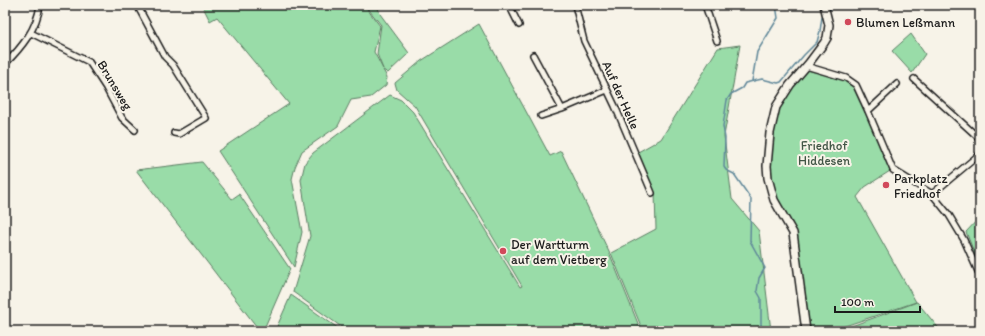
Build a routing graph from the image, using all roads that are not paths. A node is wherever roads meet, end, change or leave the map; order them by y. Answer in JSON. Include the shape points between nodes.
{"nodes":[{"id":1,"x":40,"y":5,"type":"edge"},
{"id":2,"x":137,"y":5,"type":"edge"},
{"id":3,"x":509,"y":5,"type":"edge"},
{"id":4,"x":575,"y":5,"type":"edge"},
{"id":5,"x":705,"y":5,"type":"edge"},
{"id":6,"x":825,"y":7,"type":"edge"},
{"id":7,"x":519,"y":25,"type":"dead end"},
{"id":8,"x":30,"y":33,"type":"junction"},
{"id":9,"x":717,"y":41,"type":"dead end"},
{"id":10,"x":533,"y":55,"type":"dead end"},
{"id":11,"x":5,"y":64,"type":"edge"},
{"id":12,"x":806,"y":66,"type":"junction"},
{"id":13,"x":914,"y":79,"type":"dead end"},
{"id":14,"x":897,"y":84,"type":"dead end"},
{"id":15,"x":607,"y":90,"type":"junction"},
{"id":16,"x":562,"y":109,"type":"junction"},
{"id":17,"x":868,"y":111,"type":"junction"},
{"id":18,"x":541,"y":116,"type":"dead end"},
{"id":19,"x":135,"y":130,"type":"dead end"},
{"id":20,"x":174,"y":133,"type":"dead end"},
{"id":21,"x":980,"y":139,"type":"edge"},
{"id":22,"x":980,"y":154,"type":"edge"},
{"id":23,"x":652,"y":193,"type":"dead end"},
{"id":24,"x":932,"y":194,"type":"junction"},
{"id":25,"x":980,"y":276,"type":"edge"},
{"id":26,"x":806,"y":331,"type":"edge"}],
"edges":[{"from":1,"to":8,"type":"street"},
{"from":2,"to":20,"type":"street","via":[[165,57],[173,65],[206,118],[179,134]]},
{"from":3,"to":7,"type":"street"},
{"from":4,"to":15,"type":"street","name":"Auf der Helle","via":[[584,41]]},
{"from":5,"to":9,"type":"street"},
{"from":6,"to":12,"type":"main road","via":[[829,25],[827,38]]},
{"from":8,"to":11,"type":"street","via":[[19,50]]},
{"from":8,"to":19,"type":"street","name":"Brunsweg","via":[[89,62],[122,118]]},
{"from":10,"to":16,"type":"street"},
{"from":12,"to":17,"type":"street","via":[[846,78],[856,85]]},
{"from":12,"to":26,"type":"main road","via":[[776,106],[766,166],[774,200],[793,233]]},
{"from":13,"to":21,"type":"street"},
{"from":14,"to":17,"type":"street"},
{"from":15,"to":16,"type":"street"},
{"from":15,"to":23,"type":"street","name":"Auf der Helle"},
{"from":16,"to":18,"type":"street"},
{"from":17,"to":24,"type":"street","via":[[893,170]]},
{"from":22,"to":24,"type":"street"},
{"from":24,"to":25,"type":"street","via":[[964,240]]}]}
